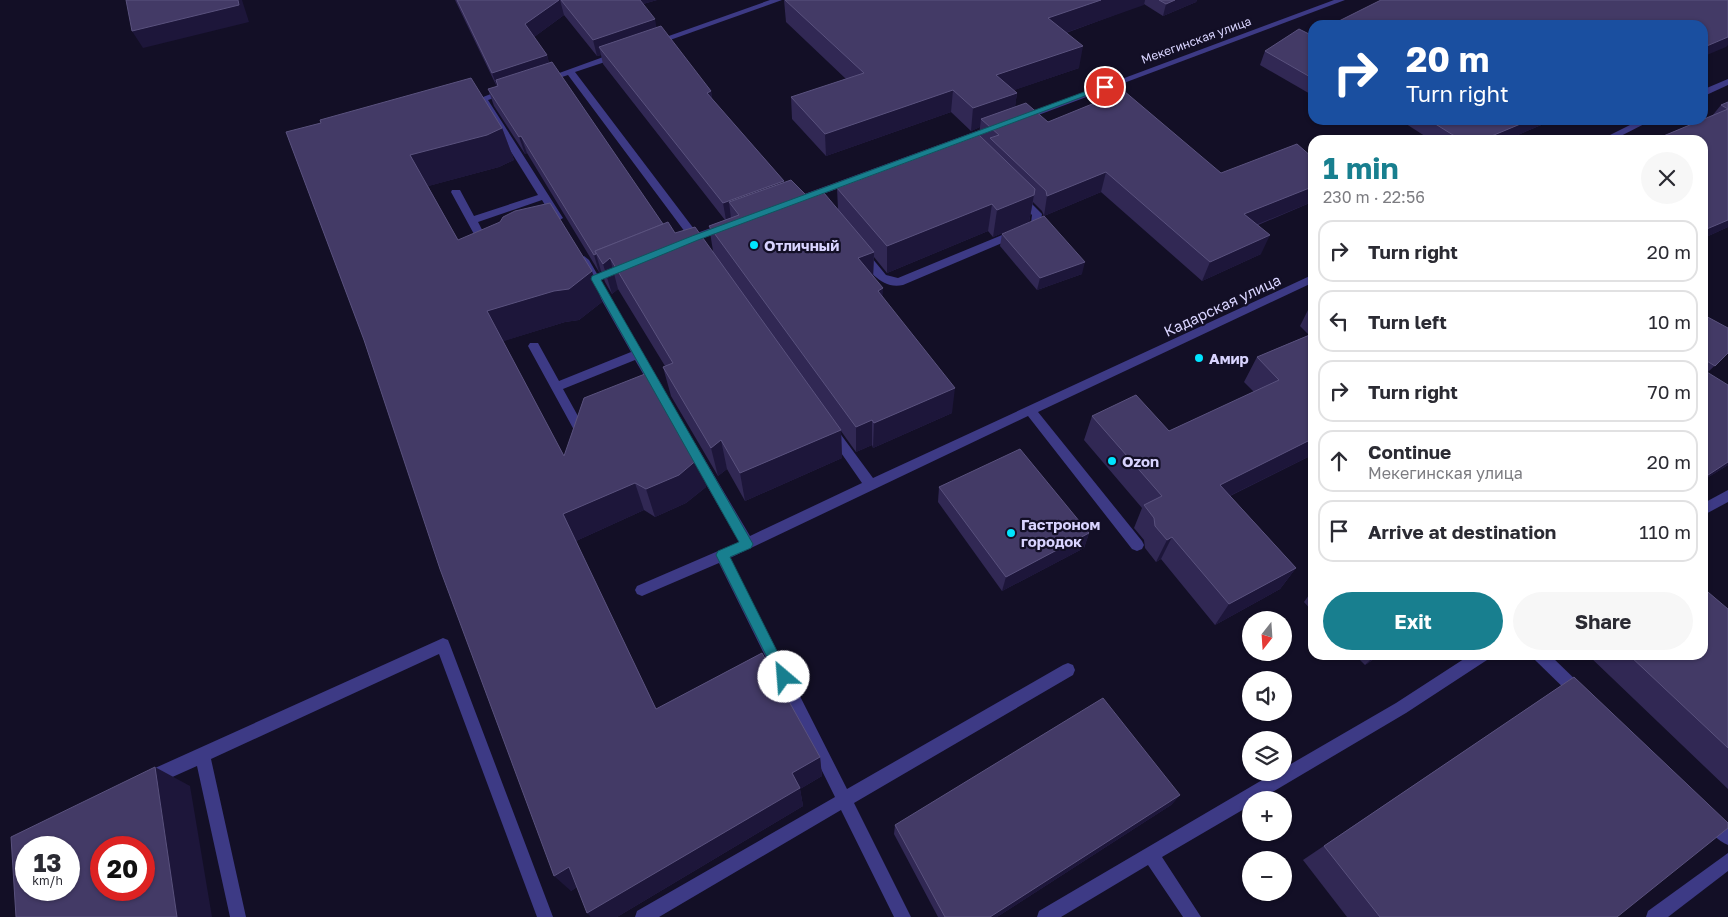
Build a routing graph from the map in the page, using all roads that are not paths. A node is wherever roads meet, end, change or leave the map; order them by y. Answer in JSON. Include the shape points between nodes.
{"nodes":[{"id":1,"x":778,"y":0,"type":"edge"},
{"id":2,"x":1341,"y":0,"type":"edge"},
{"id":3,"x":646,"y":45,"type":"edge"},
{"id":4,"x":627,"y":52,"type":"edge"},
{"id":5,"x":570,"y":72,"type":"junction"},
{"id":6,"x":535,"y":82,"type":"edge"},
{"id":7,"x":1728,"y":82,"type":"edge"},
{"id":8,"x":518,"y":88,"type":"edge"},
{"id":9,"x":1708,"y":91,"type":"edge"},
{"id":10,"x":1636,"y":125,"type":"edge"},
{"id":11,"x":1616,"y":135,"type":"edge"},
{"id":12,"x":1009,"y":187,"type":"edge"},
{"id":13,"x":456,"y":192,"type":"dead end"},
{"id":14,"x":544,"y":196,"type":"junction"},
{"id":15,"x":786,"y":204,"type":"edge"},
{"id":16,"x":472,"y":221,"type":"junction"},
{"id":17,"x":731,"y":224,"type":"edge"},
{"id":18,"x":565,"y":229,"type":"edge"},
{"id":19,"x":695,"y":238,"type":"junction"},
{"id":20,"x":485,"y":245,"type":"edge"},
{"id":21,"x":677,"y":245,"type":"edge"},
{"id":22,"x":857,"y":248,"type":"edge"},
{"id":23,"x":580,"y":254,"type":"edge"},
{"id":24,"x":706,"y":254,"type":"edge"},
{"id":25,"x":1308,"y":281,"type":"edge"},
{"id":26,"x":534,"y":346,"type":"dead end"},
{"id":27,"x":638,"y":354,"type":"junction"},
{"id":28,"x":556,"y":387,"type":"junction"},
{"id":29,"x":663,"y":397,"type":"edge"},
{"id":30,"x":1030,"y":410,"type":"junction"},
{"id":31,"x":824,"y":421,"type":"edge"},
{"id":32,"x":578,"y":427,"type":"edge"},
{"id":33,"x":688,"y":440,"type":"edge"},
{"id":34,"x":870,"y":484,"type":"junction"},
{"id":35,"x":1726,"y":499,"type":"edge"},
{"id":36,"x":1708,"y":508,"type":"edge"},
{"id":37,"x":747,"y":544,"type":"junction"},
{"id":38,"x":1137,"y":545,"type":"dead end"},
{"id":39,"x":722,"y":555,"type":"junction"},
{"id":40,"x":642,"y":590,"type":"dead end"},
{"id":41,"x":1474,"y":660,"type":"edge"},
{"id":42,"x":1545,"y":660,"type":"edge"},
{"id":43,"x":1068,"y":670,"type":"dead end"},
{"id":44,"x":1589,"y":702,"type":"edge"},
{"id":45,"x":202,"y":755,"type":"junction"},
{"id":46,"x":132,"y":787,"type":"edge"},
{"id":47,"x":845,"y":799,"type":"junction"},
{"id":48,"x":1700,"y":810,"type":"edge"},
{"id":49,"x":1728,"y":837,"type":"edge"},
{"id":50,"x":1151,"y":856,"type":"junction"},
{"id":51,"x":1728,"y":861,"type":"edge"},
{"id":52,"x":238,"y":917,"type":"edge"},
{"id":53,"x":545,"y":917,"type":"edge"},
{"id":54,"x":643,"y":917,"type":"edge"},
{"id":55,"x":903,"y":917,"type":"edge"},
{"id":56,"x":1045,"y":917,"type":"edge"},
{"id":57,"x":1193,"y":917,"type":"edge"},
{"id":58,"x":1654,"y":917,"type":"edge"}],
"edges":[{"from":1,"to":3,"type":"street"},
{"from":2,"to":15,"type":"street","name":"Мекегинская улица","via":[[1012,121],[964,143],[816,198]]},
{"from":4,"to":5,"type":"street"},
{"from":5,"to":6,"type":"street"},
{"from":5,"to":19,"type":"street"},
{"from":7,"to":9,"type":"street"},
{"from":8,"to":14,"type":"street","via":[[482,99]]},
{"from":10,"to":11,"type":"street"},
{"from":12,"to":22,"type":"street","via":[[1037,214],[1036,225],[899,282],[882,278]]},
{"from":13,"to":16,"type":"street"},
{"from":14,"to":16,"type":"street"},
{"from":14,"to":18,"type":"street"},
{"from":16,"to":20,"type":"street"},
{"from":17,"to":19,"type":"street"},
{"from":19,"to":21,"type":"street"},
{"from":19,"to":24,"type":"street"},
{"from":23,"to":27,"type":"street","via":[[600,277]]},
{"from":25,"to":30,"type":"street","name":"Кадарская улица"},
{"from":26,"to":28,"type":"street"},
{"from":27,"to":28,"type":"street"},
{"from":27,"to":29,"type":"street"},
{"from":28,"to":32,"type":"street"},
{"from":30,"to":34,"type":"street","name":"Кадарская улица"},
{"from":30,"to":38,"type":"street"},
{"from":31,"to":34,"type":"street"},
{"from":33,"to":37,"type":"street"},
{"from":34,"to":37,"type":"street","name":"Кадарская улица"},
{"from":35,"to":36,"type":"street"},
{"from":37,"to":39,"type":"street","name":"Кадарская улица"},
{"from":39,"to":40,"type":"street","name":"Кадарская улица"},
{"from":39,"to":47,"type":"street"},
{"from":41,"to":50,"type":"street","via":[[1401,708]]},
{"from":42,"to":44,"type":"street"},
{"from":43,"to":47,"type":"street"},
{"from":45,"to":46,"type":"street"},
{"from":45,"to":52,"type":"street"},
{"from":45,"to":53,"type":"street","via":[[443,645]]},
{"from":47,"to":54,"type":"street"},
{"from":47,"to":55,"type":"street"},
{"from":48,"to":49,"type":"street"},
{"from":50,"to":56,"type":"street"},
{"from":50,"to":57,"type":"street"},
{"from":51,"to":58,"type":"street"}]}
